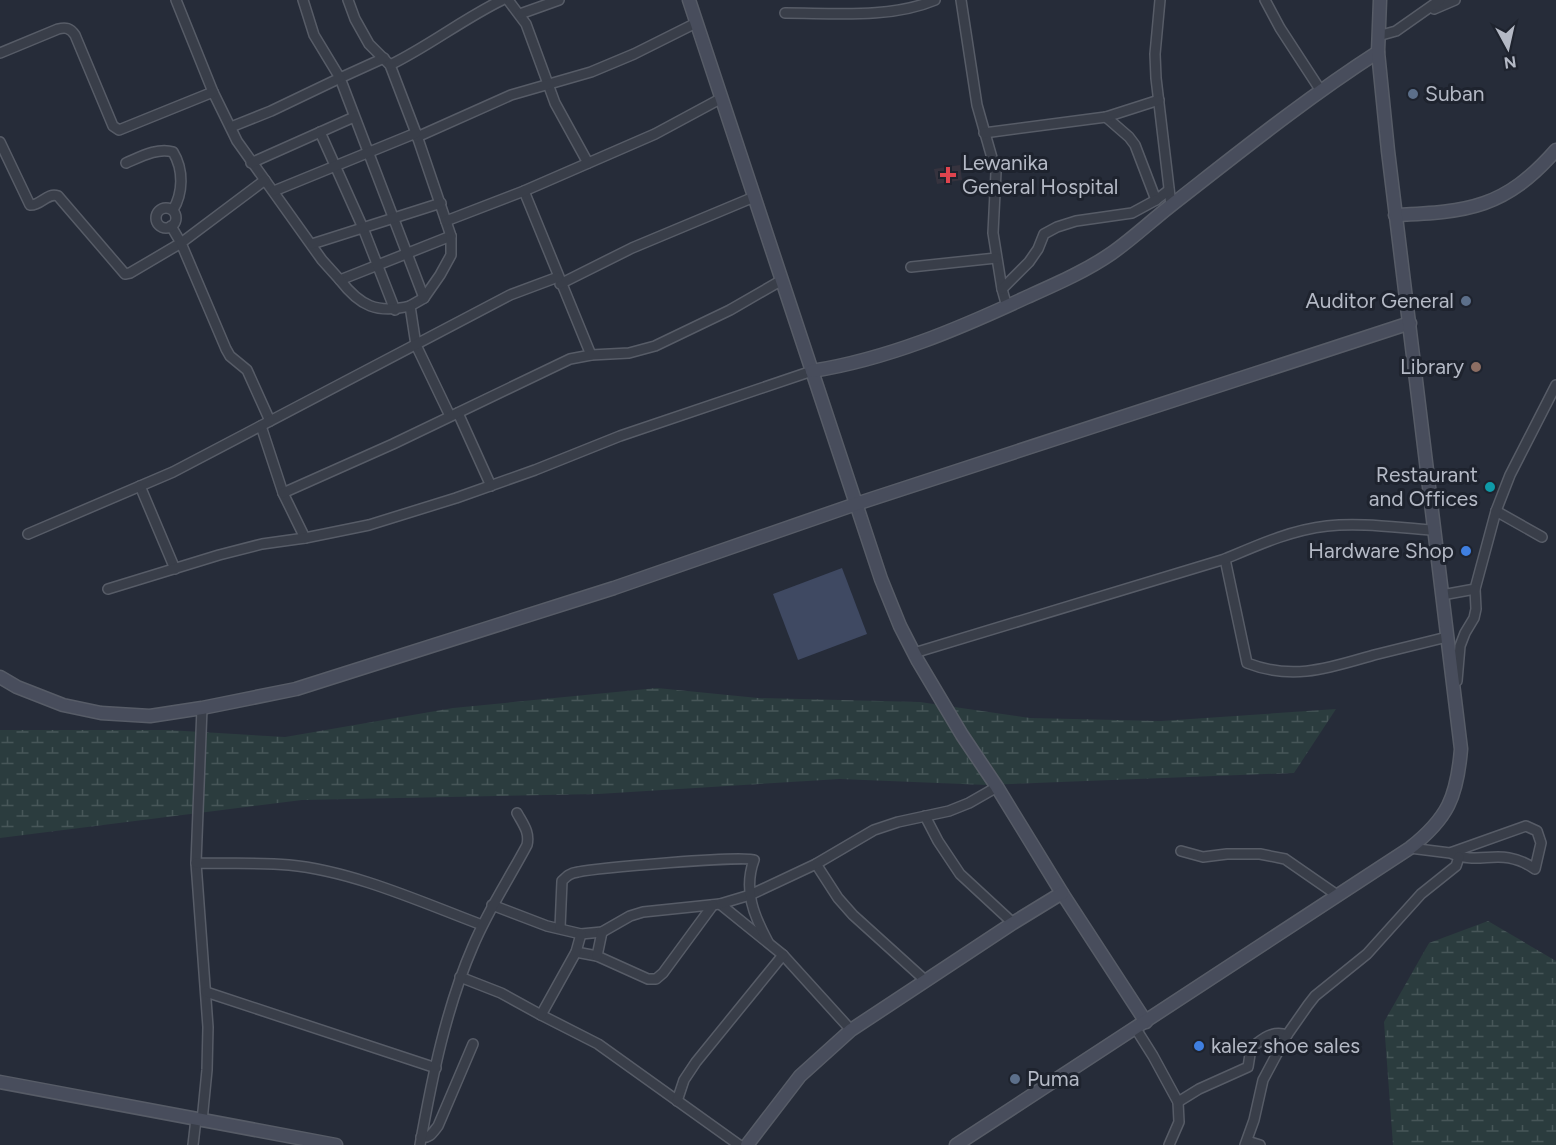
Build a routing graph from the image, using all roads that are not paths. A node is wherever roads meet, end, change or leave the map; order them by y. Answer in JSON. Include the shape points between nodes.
{"nodes":[{"id":1,"x":176,"y":0,"type":"edge"},
{"id":2,"x":303,"y":0,"type":"edge"},
{"id":3,"x":348,"y":0,"type":"edge"},
{"id":4,"x":502,"y":0,"type":"edge"},
{"id":5,"x":508,"y":0,"type":"edge"},
{"id":6,"x":559,"y":0,"type":"edge"},
{"id":7,"x":689,"y":0,"type":"edge"},
{"id":8,"x":935,"y":0,"type":"edge"},
{"id":9,"x":961,"y":0,"type":"edge"},
{"id":10,"x":1160,"y":0,"type":"edge"},
{"id":11,"x":1265,"y":0,"type":"edge"},
{"id":12,"x":1380,"y":0,"type":"edge"},
{"id":13,"x":1440,"y":0,"type":"edge"},
{"id":14,"x":1455,"y":0,"type":"edge"},
{"id":15,"x":1423,"y":12,"type":"junction"},
{"id":16,"x":785,"y":13,"type":"dead end"},
{"id":17,"x":520,"y":14,"type":"junction"},
{"id":18,"x":696,"y":23,"type":"junction"},
{"id":19,"x":1378,"y":36,"type":"junction"},
{"id":20,"x":1378,"y":52,"type":"junction"},
{"id":21,"x":0,"y":53,"type":"edge"},
{"id":22,"x":387,"y":62,"type":"junction"},
{"id":23,"x":339,"y":78,"type":"junction"},
{"id":24,"x":549,"y":85,"type":"junction"},
{"id":25,"x":1321,"y":91,"type":"junction"},
{"id":26,"x":213,"y":92,"type":"junction"},
{"id":27,"x":720,"y":99,"type":"junction"},
{"id":28,"x":1159,"y":100,"type":"junction"},
{"id":29,"x":354,"y":117,"type":"junction"},
{"id":30,"x":1106,"y":117,"type":"junction"},
{"id":31,"x":231,"y":127,"type":"junction"},
{"id":32,"x":320,"y":132,"type":"junction"},
{"id":33,"x":984,"y":133,"type":"junction"},
{"id":34,"x":417,"y":135,"type":"junction"},
{"id":35,"x":0,"y":142,"type":"edge"},
{"id":36,"x":1556,"y":150,"type":"edge"},
{"id":37,"x":369,"y":152,"type":"junction"},
{"id":38,"x":251,"y":163,"type":"junction"},
{"id":39,"x":588,"y":163,"type":"junction"},
{"id":40,"x":126,"y":164,"type":"dead end"},
{"id":41,"x":334,"y":167,"type":"junction"},
{"id":42,"x":265,"y":180,"type":"junction"},
{"id":43,"x":1169,"y":190,"type":"junction"},
{"id":44,"x":274,"y":191,"type":"junction"},
{"id":45,"x":524,"y":191,"type":"junction"},
{"id":46,"x":754,"y":197,"type":"junction"},
{"id":47,"x":1156,"y":200,"type":"junction"},
{"id":48,"x":441,"y":202,"type":"junction"},
{"id":49,"x":1171,"y":205,"type":"junction"},
{"id":50,"x":173,"y":210,"type":"junction"},
{"id":51,"x":1395,"y":215,"type":"junction"},
{"id":52,"x":394,"y":218,"type":"junction"},
{"id":53,"x":446,"y":221,"type":"junction"},
{"id":54,"x":171,"y":226,"type":"junction"},
{"id":55,"x":363,"y":228,"type":"junction"},
{"id":56,"x":451,"y":236,"type":"junction"},
{"id":57,"x":181,"y":243,"type":"junction"},
{"id":58,"x":312,"y":244,"type":"junction"},
{"id":59,"x":408,"y":253,"type":"junction"},
{"id":60,"x":996,"y":258,"type":"junction"},
{"id":61,"x":378,"y":266,"type":"junction"},
{"id":62,"x":911,"y":267,"type":"dead end"},
{"id":63,"x":339,"y":280,"type":"junction"},
{"id":64,"x":559,"y":280,"type":"junction"},
{"id":65,"x":782,"y":280,"type":"junction"},
{"id":66,"x":1002,"y":289,"type":"junction"},
{"id":67,"x":424,"y":298,"type":"junction"},
{"id":68,"x":410,"y":306,"type":"junction"},
{"id":69,"x":1006,"y":307,"type":"junction"},
{"id":70,"x":395,"y":310,"type":"junction"},
{"id":71,"x":1410,"y":323,"type":"junction"},
{"id":72,"x":416,"y":345,"type":"junction"},
{"id":73,"x":591,"y":355,"type":"junction"},
{"id":74,"x":812,"y":371,"type":"junction"},
{"id":75,"x":1556,"y":385,"type":"edge"},
{"id":76,"x":454,"y":414,"type":"junction"},
{"id":77,"x":270,"y":421,"type":"junction"},
{"id":78,"x":261,"y":426,"type":"junction"},
{"id":79,"x":140,"y":486,"type":"junction"},
{"id":80,"x":491,"y":486,"type":"junction"},
{"id":81,"x":283,"y":493,"type":"junction"},
{"id":82,"x":856,"y":504,"type":"junction"},
{"id":83,"x":1496,"y":511,"type":"junction"},
{"id":84,"x":1433,"y":530,"type":"junction"},
{"id":85,"x":28,"y":534,"type":"dead end"},
{"id":86,"x":1542,"y":537,"type":"dead end"},
{"id":87,"x":305,"y":538,"type":"junction"},
{"id":88,"x":1225,"y":559,"type":"junction"},
{"id":89,"x":174,"y":569,"type":"junction"},
{"id":90,"x":108,"y":589,"type":"dead end"},
{"id":91,"x":1475,"y":589,"type":"junction"},
{"id":92,"x":1442,"y":595,"type":"junction"},
{"id":93,"x":1447,"y":637,"type":"junction"},
{"id":94,"x":914,"y":653,"type":"junction"},
{"id":95,"x":0,"y":677,"type":"edge"},
{"id":96,"x":1455,"y":700,"type":"junction"},
{"id":97,"x":202,"y":708,"type":"junction"},
{"id":98,"x":997,"y":787,"type":"junction"},
{"id":99,"x":517,"y":813,"type":"dead end"},
{"id":100,"x":925,"y":816,"type":"junction"},
{"id":101,"x":1410,"y":848,"type":"junction"},
{"id":102,"x":1181,"y":851,"type":"dead end"},
{"id":103,"x":1455,"y":855,"type":"junction"},
{"id":104,"x":196,"y":863,"type":"junction"},
{"id":105,"x":816,"y":864,"type":"junction"},
{"id":106,"x":1062,"y":893,"type":"junction"},
{"id":107,"x":750,"y":895,"type":"junction"},
{"id":108,"x":1337,"y":895,"type":"junction"},
{"id":109,"x":492,"y":905,"type":"junction"},
{"id":110,"x":716,"y":905,"type":"junction"},
{"id":111,"x":1013,"y":923,"type":"junction"},
{"id":112,"x":482,"y":926,"type":"junction"},
{"id":113,"x":560,"y":928,"type":"junction"},
{"id":114,"x":602,"y":932,"type":"junction"},
{"id":115,"x":580,"y":934,"type":"junction"},
{"id":116,"x":768,"y":942,"type":"junction"},
{"id":117,"x":576,"y":952,"type":"junction"},
{"id":118,"x":783,"y":955,"type":"junction"},
{"id":119,"x":597,"y":956,"type":"junction"},
{"id":120,"x":460,"y":977,"type":"junction"},
{"id":121,"x":926,"y":981,"type":"junction"},
{"id":122,"x":206,"y":992,"type":"junction"},
{"id":123,"x":541,"y":1016,"type":"junction"},
{"id":124,"x":1141,"y":1026,"type":"junction"},
{"id":125,"x":851,"y":1030,"type":"junction"},
{"id":126,"x":1287,"y":1035,"type":"junction"},
{"id":127,"x":473,"y":1044,"type":"dead end"},
{"id":128,"x":436,"y":1068,"type":"junction"},
{"id":129,"x":0,"y":1082,"type":"edge"},
{"id":130,"x":677,"y":1101,"type":"junction"},
{"id":131,"x":1178,"y":1102,"type":"junction"},
{"id":132,"x":199,"y":1120,"type":"junction"},
{"id":133,"x":421,"y":1141,"type":"edge"},
{"id":134,"x":1246,"y":1143,"type":"edge"},
{"id":135,"x":193,"y":1145,"type":"edge"},
{"id":136,"x":336,"y":1145,"type":"edge"},
{"id":137,"x":739,"y":1145,"type":"edge"},
{"id":138,"x":747,"y":1145,"type":"edge"},
{"id":139,"x":956,"y":1145,"type":"edge"},
{"id":140,"x":1169,"y":1145,"type":"edge"},
{"id":141,"x":1260,"y":1145,"type":"edge"}],
"edges":[{"from":1,"to":26,"type":"street"},
{"from":2,"to":23,"type":"street","via":[[314,35]]},
{"from":3,"to":22,"type":"street","via":[[369,44]]},
{"from":4,"to":22,"type":"street","via":[[437,39]]},
{"from":5,"to":17,"type":"street"},
{"from":6,"to":17,"type":"street"},
{"from":7,"to":18,"type":"street"},
{"from":8,"to":16,"type":"street","via":[[905,9],[851,14]]},
{"from":9,"to":33,"type":"street"},
{"from":10,"to":28,"type":"street","via":[[1155,54]]},
{"from":11,"to":25,"type":"street"},
{"from":12,"to":19,"type":"street"},
{"from":13,"to":15,"type":"street"},
{"from":14,"to":15,"type":"street"},
{"from":15,"to":19,"type":"street","via":[[1396,31]]},
{"from":17,"to":24,"type":"street"},
{"from":18,"to":24,"type":"street","via":[[634,54]]},
{"from":18,"to":27,"type":"street"},
{"from":19,"to":20,"type":"street"},
{"from":20,"to":25,"type":"street"},
{"from":20,"to":51,"type":"street"},
{"from":21,"to":26,"type":"street","via":[[58,29],[70,29],[113,126],[119,130]]},
{"from":22,"to":23,"type":"street"},
{"from":22,"to":34,"type":"street"},
{"from":23,"to":29,"type":"street"},
{"from":23,"to":31,"type":"street"},
{"from":24,"to":34,"type":"street","via":[[494,102]]},
{"from":24,"to":39,"type":"street","via":[[564,122]]},
{"from":25,"to":49,"type":"street"},
{"from":26,"to":31,"type":"street"},
{"from":27,"to":39,"type":"street","via":[[655,134]]},
{"from":27,"to":46,"type":"street"},
{"from":28,"to":30,"type":"street"},
{"from":28,"to":43,"type":"street"},
{"from":29,"to":32,"type":"street"},
{"from":29,"to":37,"type":"street"},
{"from":30,"to":33,"type":"street"},
{"from":30,"to":47,"type":"street","via":[[1135,144]]},
{"from":31,"to":38,"type":"street"},
{"from":32,"to":38,"type":"street"},
{"from":32,"to":41,"type":"street"},
{"from":33,"to":60,"type":"street","via":[[996,172]]},
{"from":34,"to":37,"type":"street"},
{"from":34,"to":48,"type":"street"},
{"from":35,"to":57,"type":"street","via":[[30,205],[51,195],[58,196],[125,274]]},
{"from":36,"to":51,"type":"street","via":[[1528,179],[1482,205]]},
{"from":37,"to":41,"type":"street"},
{"from":37,"to":52,"type":"street"},
{"from":38,"to":42,"type":"street"},
{"from":39,"to":45,"type":"street"},
{"from":40,"to":50,"type":"street","via":[[142,156],[173,152],[180,167],[181,190]]},
{"from":41,"to":44,"type":"street"},
{"from":41,"to":55,"type":"street"},
{"from":42,"to":44,"type":"street"},
{"from":42,"to":57,"type":"street"},
{"from":43,"to":47,"type":"street"},
{"from":43,"to":49,"type":"street"},
{"from":44,"to":58,"type":"street"},
{"from":45,"to":53,"type":"street"},
{"from":45,"to":64,"type":"street"},
{"from":46,"to":64,"type":"street"},
{"from":46,"to":65,"type":"street"},
{"from":47,"to":66,"type":"street","via":[[1132,213],[1076,221],[1049,231],[1029,261]]},
{"from":48,"to":52,"type":"street"},
{"from":48,"to":53,"type":"street"},
{"from":49,"to":69,"type":"street","via":[[1111,254]]},
{"from":50,"to":54,"type":"street","via":[[176,219]]},
{"from":50,"to":54,"type":"street","via":[[165,208],[156,215],[160,226]]},
{"from":51,"to":71,"type":"street"},
{"from":52,"to":55,"type":"street"},
{"from":52,"to":59,"type":"street"},
{"from":53,"to":56,"type":"street"},
{"from":54,"to":57,"type":"street"},
{"from":55,"to":58,"type":"street"},
{"from":55,"to":61,"type":"street"},
{"from":56,"to":59,"type":"street"},
{"from":56,"to":67,"type":"street","via":[[451,255]]},
{"from":57,"to":77,"type":"street","via":[[226,349],[247,370]]},
{"from":58,"to":63,"type":"street"},
{"from":59,"to":61,"type":"street"},
{"from":59,"to":67,"type":"street"},
{"from":60,"to":62,"type":"street"},
{"from":60,"to":66,"type":"street"},
{"from":61,"to":63,"type":"street"},
{"from":61,"to":70,"type":"street"},
{"from":63,"to":70,"type":"street","via":[[366,305]]},
{"from":64,"to":72,"type":"street","via":[[510,295]]},
{"from":64,"to":73,"type":"street"},
{"from":65,"to":73,"type":"street","via":[[655,346],[629,353]]},
{"from":65,"to":74,"type":"street"},
{"from":66,"to":69,"type":"street"},
{"from":67,"to":68,"type":"street"},
{"from":68,"to":70,"type":"street"},
{"from":68,"to":72,"type":"street"},
{"from":69,"to":74,"type":"street","via":[[904,350]]},
{"from":71,"to":82,"type":"street"},
{"from":71,"to":84,"type":"street"},
{"from":72,"to":76,"type":"street"},
{"from":72,"to":77,"type":"street"},
{"from":73,"to":76,"type":"street","via":[[570,359]]},
{"from":74,"to":80,"type":"street","via":[[620,436]]},
{"from":74,"to":82,"type":"street"},
{"from":75,"to":83,"type":"street"},
{"from":76,"to":80,"type":"street"},
{"from":76,"to":81,"type":"street"},
{"from":77,"to":78,"type":"street"},
{"from":78,"to":79,"type":"street"},
{"from":78,"to":81,"type":"street"},
{"from":79,"to":85,"type":"street"},
{"from":79,"to":89,"type":"street"},
{"from":80,"to":87,"type":"street","via":[[369,525]]},
{"from":81,"to":87,"type":"street"},
{"from":82,"to":94,"type":"street","via":[[881,579]]},
{"from":82,"to":97,"type":"street","via":[[624,584],[296,689]]},
{"from":83,"to":86,"type":"street"},
{"from":83,"to":91,"type":"street"},
{"from":84,"to":88,"type":"street","via":[[1324,526],[1269,540]]},
{"from":84,"to":92,"type":"street"},
{"from":87,"to":89,"type":"street","via":[[262,544]]},
{"from":88,"to":93,"type":"street","via":[[1247,663],[1262,669],[1300,673],[1328,669]]},
{"from":88,"to":94,"type":"street"},
{"from":89,"to":90,"type":"street"},
{"from":91,"to":92,"type":"street"},
{"from":91,"to":96,"type":"street","via":[[1474,618],[1460,646]]},
{"from":92,"to":93,"type":"street"},
{"from":93,"to":96,"type":"street"},
{"from":94,"to":98,"type":"street"},
{"from":95,"to":97,"type":"street","via":[[63,705],[101,713],[150,716]]},
{"from":96,"to":101,"type":"street","via":[[1461,749],[1457,780],[1445,813]]},
{"from":97,"to":104,"type":"street"},
{"from":98,"to":100,"type":"street","via":[[959,807]]},
{"from":98,"to":106,"type":"street"},
{"from":99,"to":109,"type":"street","via":[[529,837],[527,845]]},
{"from":100,"to":105,"type":"street","via":[[874,830]]},
{"from":100,"to":111,"type":"street","via":[[960,874]]},
{"from":101,"to":103,"type":"street"},
{"from":101,"to":108,"type":"street"},
{"from":102,"to":108,"type":"street","via":[[1203,857],[1260,854],[1285,859]]},
{"from":103,"to":103,"type":"street","via":[[1526,826],[1539,835],[1541,849],[1535,869],[1512,857],[1465,859]]},
{"from":103,"to":126,"type":"street","via":[[1456,867],[1421,894],[1367,954],[1315,996]]},
{"from":104,"to":112,"type":"street","via":[[289,865],[338,874]]},
{"from":104,"to":122,"type":"street"},
{"from":105,"to":107,"type":"street"},
{"from":105,"to":121,"type":"street","via":[[853,915]]},
{"from":106,"to":111,"type":"street"},
{"from":106,"to":124,"type":"street"},
{"from":107,"to":110,"type":"street"},
{"from":107,"to":113,"type":"street","via":[[753,858],[579,872],[562,881]]},
{"from":107,"to":116,"type":"street"},
{"from":108,"to":124,"type":"street"},
{"from":109,"to":112,"type":"street"},
{"from":109,"to":113,"type":"street"},
{"from":110,"to":114,"type":"street","via":[[643,912]]},
{"from":110,"to":116,"type":"street"},
{"from":110,"to":119,"type":"street","via":[[656,979]]},
{"from":111,"to":121,"type":"street"},
{"from":112,"to":120,"type":"street"},
{"from":113,"to":115,"type":"street"},
{"from":114,"to":115,"type":"street"},
{"from":114,"to":119,"type":"street"},
{"from":115,"to":117,"type":"street"},
{"from":116,"to":118,"type":"street"},
{"from":117,"to":119,"type":"street"},
{"from":117,"to":123,"type":"street"},
{"from":118,"to":125,"type":"street"},
{"from":118,"to":130,"type":"street","via":[[696,1062]]},
{"from":120,"to":123,"type":"street","via":[[501,993]]},
{"from":120,"to":128,"type":"street"},
{"from":121,"to":125,"type":"street"},
{"from":122,"to":128,"type":"street"},
{"from":122,"to":132,"type":"street","via":[[207,1070]]},
{"from":123,"to":130,"type":"street","via":[[598,1044]]},
{"from":124,"to":131,"type":"street"},
{"from":124,"to":139,"type":"street"},
{"from":125,"to":138,"type":"street","via":[[800,1076]]},
{"from":126,"to":131,"type":"street","via":[[1267,1036],[1251,1048],[1248,1066]]},
{"from":126,"to":134,"type":"street","via":[[1263,1080]]},
{"from":127,"to":133,"type":"street","via":[[438,1126]]},
{"from":128,"to":133,"type":"street"},
{"from":129,"to":132,"type":"street"},
{"from":130,"to":137,"type":"street"},
{"from":131,"to":140,"type":"street","via":[[1179,1122]]},
{"from":132,"to":135,"type":"street"},
{"from":132,"to":136,"type":"street"},
{"from":134,"to":141,"type":"street"}]}
